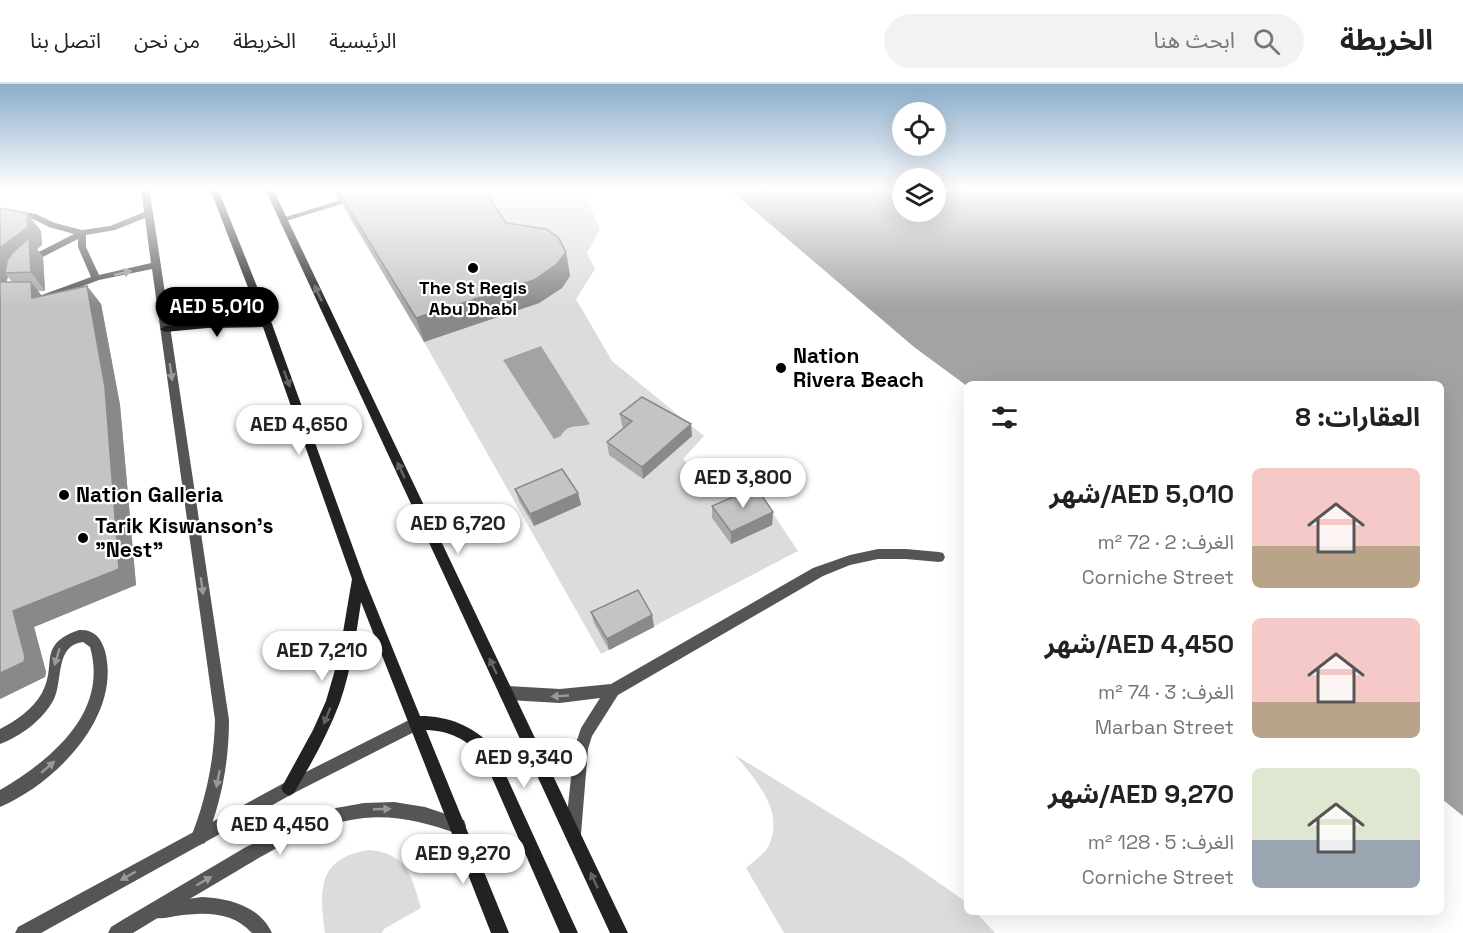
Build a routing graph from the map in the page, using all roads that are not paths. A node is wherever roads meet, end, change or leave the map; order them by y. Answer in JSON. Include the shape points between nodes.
{"nodes":[{"id":1,"x":66,"y":229,"type":"edge"},
{"id":2,"x":108,"y":229,"type":"edge"},
{"id":3,"x":151,"y":229,"type":"edge"},
{"id":4,"x":230,"y":229,"type":"edge"},
{"id":5,"x":288,"y":229,"type":"edge"},
{"id":6,"x":82,"y":233,"type":"junction"},
{"id":7,"x":156,"y":265,"type":"junction"},
{"id":8,"x":19,"y":268,"type":"edge"},
{"id":9,"x":96,"y":279,"type":"junction"},
{"id":10,"x":38,"y":298,"type":"edge"},
{"id":11,"x":267,"y":324,"type":"junction"},
{"id":12,"x":165,"y":329,"type":"junction"},
{"id":13,"x":939,"y":558,"type":"dead end"},
{"id":14,"x":358,"y":578,"type":"junction"},
{"id":15,"x":613,"y":690,"type":"junction"},
{"id":16,"x":506,"y":693,"type":"junction"},
{"id":17,"x":417,"y":723,"type":"junction"},
{"id":18,"x":0,"y":737,"type":"edge"},
{"id":19,"x":290,"y":788,"type":"junction"},
{"id":20,"x":0,"y":799,"type":"edge"},
{"id":21,"x":458,"y":826,"type":"junction"},
{"id":22,"x":573,"y":836,"type":"junction"},
{"id":23,"x":199,"y":837,"type":"junction"},
{"id":24,"x":149,"y":914,"type":"junction"},
{"id":25,"x":24,"y":933,"type":"edge"},
{"id":26,"x":117,"y":933,"type":"edge"},
{"id":27,"x":263,"y":933,"type":"edge"},
{"id":28,"x":500,"y":933,"type":"edge"},
{"id":29,"x":569,"y":933,"type":"edge"},
{"id":30,"x":619,"y":933,"type":"edge"}],
"edges":[{"from":1,"to":6,"type":"street"},
{"from":2,"to":6,"type":"street"},
{"from":3,"to":7,"type":"street"},
{"from":4,"to":11,"type":"main road"},
{"from":16,"to":5,"type":"main road","one_way":true},
{"from":6,"to":8,"type":"street","via":[[41,252]]},
{"from":6,"to":9,"type":"street","via":[[82,247]]},
{"from":9,"to":7,"type":"street","one_way":true},
{"from":7,"to":12,"type":"street"},
{"from":9,"to":10,"type":"street"},
{"from":11,"to":12,"type":"main road"},
{"from":11,"to":14,"type":"main road","one_way":true},
{"from":12,"to":23,"type":"street","one_way":true,"via":[[222,720],[219,773]]},
{"from":13,"to":15,"type":"street","via":[[897,552],[840,562]]},
{"from":14,"to":17,"type":"main road"},
{"from":14,"to":19,"type":"main road","one_way":true,"via":[[343,668],[333,702]]},
{"from":15,"to":16,"type":"street","one_way":true,"via":[[560,696]]},
{"from":15,"to":22,"type":"street","via":[[586,733],[581,749]]},
{"from":16,"to":22,"type":"main road"},
{"from":17,"to":19,"type":"street"},
{"from":17,"to":21,"type":"main road"},
{"from":17,"to":29,"type":"main road","via":[[435,722],[462,729],[488,752]]},
{"from":20,"to":18,"type":"street","one_way":true,"via":[[44,771],[86,724],[99,696],[101,680],[94,640],[81,636],[62,645],[54,659],[48,696],[26,720]]},
{"from":19,"to":23,"type":"street"},
{"from":24,"to":21,"type":"street","one_way":true,"via":[[273,840],[321,819],[392,809],[416,811]]},
{"from":21,"to":28,"type":"main road"},
{"from":30,"to":22,"type":"main road","one_way":true},
{"from":23,"to":25,"type":"street","one_way":true},
{"from":24,"to":26,"type":"street"},
{"from":24,"to":27,"type":"street","via":[[202,906],[227,907],[242,912]]}]}
